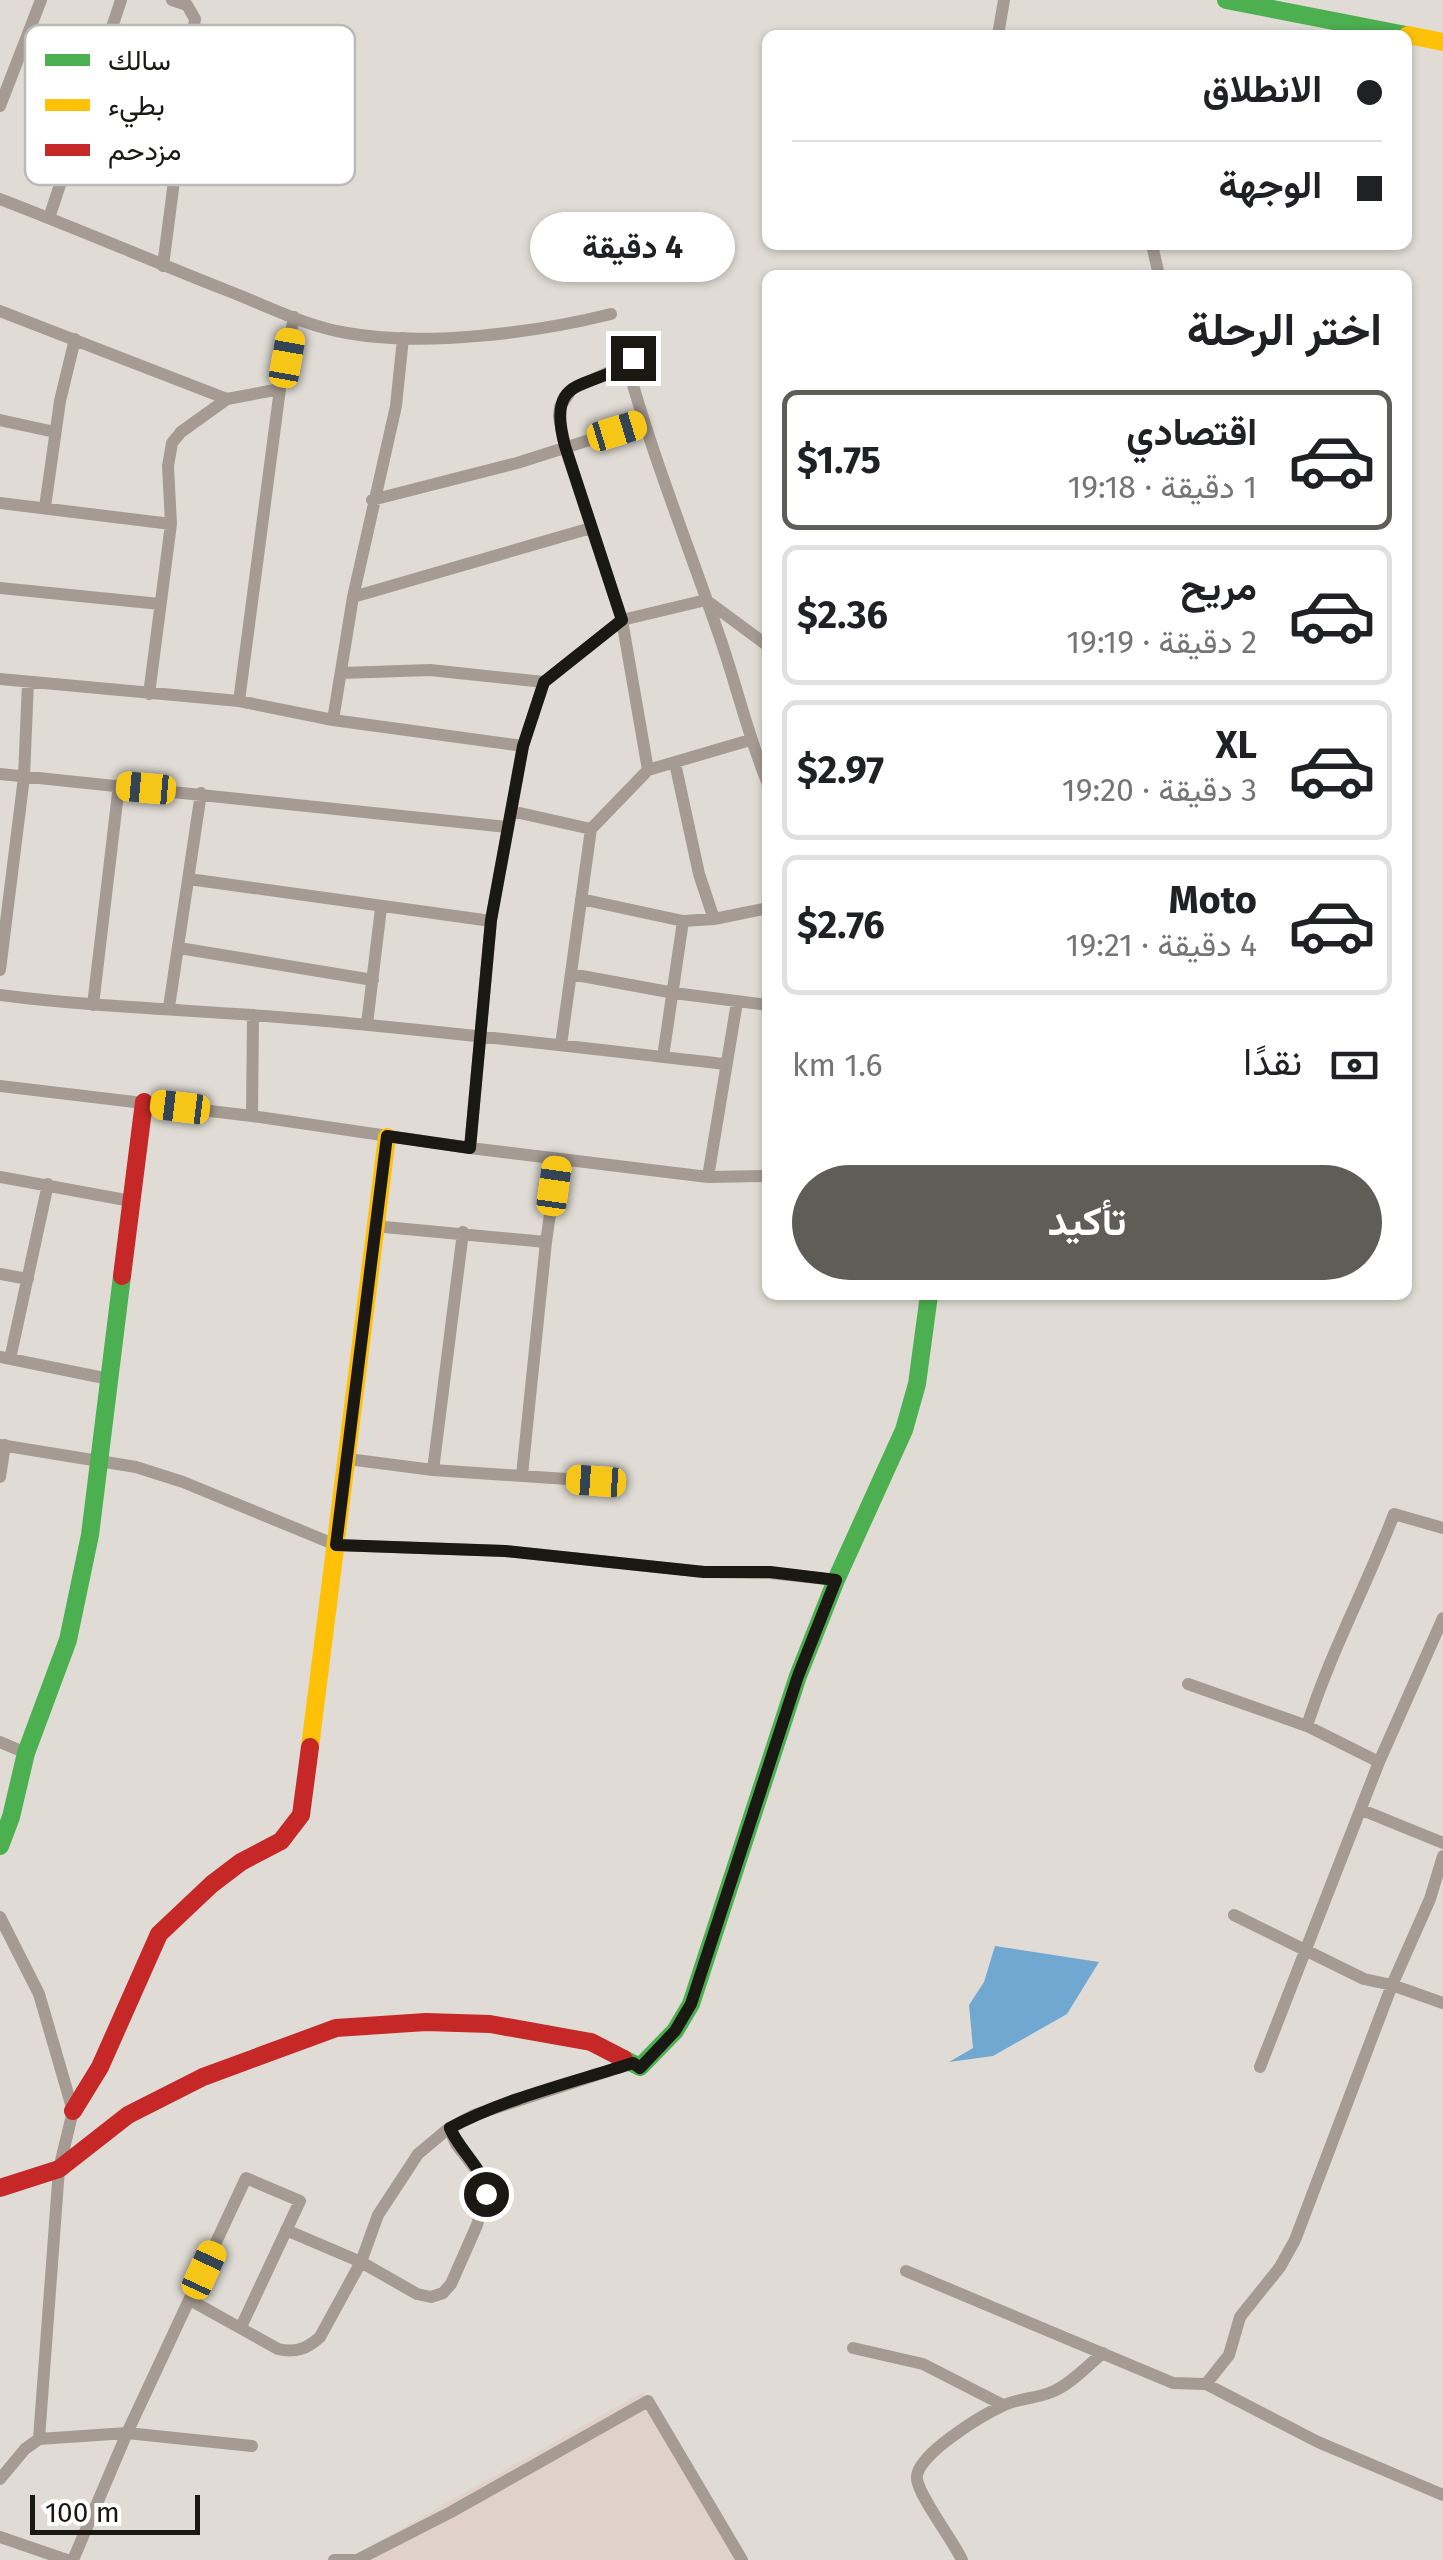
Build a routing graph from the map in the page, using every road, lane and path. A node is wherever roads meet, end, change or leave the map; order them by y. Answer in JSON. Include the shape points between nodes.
{"nodes":[{"id":1,"x":41,"y":0,"type":"edge"},
{"id":2,"x":121,"y":0,"type":"edge"},
{"id":3,"x":172,"y":0,"type":"edge"},
{"id":4,"x":1004,"y":0,"type":"edge"},
{"id":5,"x":1226,"y":0,"type":"edge"},
{"id":6,"x":31,"y":25,"type":"edge"},
{"id":7,"x":113,"y":25,"type":"edge"},
{"id":8,"x":194,"y":25,"type":"edge"},
{"id":9,"x":999,"y":30,"type":"edge"},
{"id":10,"x":1381,"y":30,"type":"edge"},
{"id":11,"x":1412,"y":36,"type":"edge"},
{"id":12,"x":25,"y":41,"type":"edge"},
{"id":13,"x":1443,"y":42,"type":"edge"},
{"id":14,"x":0,"y":106,"type":"edge"},
{"id":15,"x":60,"y":185,"type":"edge"},
{"id":16,"x":173,"y":185,"type":"edge"},
{"id":17,"x":0,"y":199,"type":"edge"},
{"id":18,"x":49,"y":218,"type":"junction"},
{"id":19,"x":163,"y":266,"type":"junction"},
{"id":20,"x":0,"y":311,"type":"edge"},
{"id":21,"x":610,"y":314,"type":"dead end"},
{"id":22,"x":294,"y":317,"type":"junction"},
{"id":23,"x":402,"y":338,"type":"junction"},
{"id":24,"x":75,"y":339,"type":"junction"},
{"id":25,"x":634,"y":345,"type":"dead end"},
{"id":26,"x":627,"y":364,"type":"junction"},
{"id":27,"x":280,"y":388,"type":"junction"},
{"id":28,"x":227,"y":399,"type":"junction"},
{"id":29,"x":0,"y":420,"type":"edge"},
{"id":30,"x":642,"y":424,"type":"junction"},
{"id":31,"x":55,"y":432,"type":"junction"},
{"id":32,"x":565,"y":446,"type":"junction"},
{"id":33,"x":372,"y":500,"type":"junction"},
{"id":34,"x":0,"y":503,"type":"edge"},
{"id":35,"x":45,"y":507,"type":"junction"},
{"id":36,"x":171,"y":524,"type":"junction"},
{"id":37,"x":592,"y":528,"type":"junction"},
{"id":38,"x":0,"y":588,"type":"edge"},
{"id":39,"x":353,"y":597,"type":"junction"},
{"id":40,"x":706,"y":600,"type":"junction"},
{"id":41,"x":160,"y":604,"type":"junction"},
{"id":42,"x":622,"y":620,"type":"junction"},
{"id":43,"x":762,"y":642,"type":"edge"},
{"id":44,"x":341,"y":674,"type":"junction"},
{"id":45,"x":0,"y":678,"type":"edge"},
{"id":46,"x":28,"y":682,"type":"junction"},
{"id":47,"x":544,"y":682,"type":"junction"},
{"id":48,"x":150,"y":694,"type":"junction"},
{"id":49,"x":239,"y":700,"type":"junction"},
{"id":50,"x":333,"y":720,"type":"junction"},
{"id":51,"x":750,"y":740,"type":"junction"},
{"id":52,"x":523,"y":746,"type":"junction"},
{"id":53,"x":676,"y":763,"type":"junction"},
{"id":54,"x":762,"y":769,"type":"edge"},
{"id":55,"x":648,"y":770,"type":"junction"},
{"id":56,"x":0,"y":774,"type":"edge"},
{"id":57,"x":24,"y":777,"type":"junction"},
{"id":58,"x":119,"y":785,"type":"junction"},
{"id":59,"x":201,"y":793,"type":"junction"},
{"id":60,"x":511,"y":811,"type":"junction"},
{"id":61,"x":508,"y":827,"type":"junction"},
{"id":62,"x":590,"y":829,"type":"junction"},
{"id":63,"x":7,"y":857,"type":"edge"},
{"id":64,"x":188,"y":880,"type":"junction"},
{"id":65,"x":581,"y":899,"type":"junction"},
{"id":66,"x":382,"y":908,"type":"junction"},
{"id":67,"x":762,"y":909,"type":"edge"},
{"id":68,"x":714,"y":919,"type":"junction"},
{"id":69,"x":491,"y":920,"type":"junction"},
{"id":70,"x":683,"y":922,"type":"junction"},
{"id":71,"x":180,"y":948,"type":"junction"},
{"id":72,"x":0,"y":970,"type":"edge"},
{"id":73,"x":571,"y":974,"type":"junction"},
{"id":74,"x":372,"y":980,"type":"junction"},
{"id":75,"x":674,"y":993,"type":"junction"},
{"id":76,"x":0,"y":995,"type":"edge"},
{"id":77,"x":737,"y":1002,"type":"junction"},
{"id":78,"x":762,"y":1004,"type":"edge"},
{"id":79,"x":93,"y":1005,"type":"junction"},
{"id":80,"x":169,"y":1007,"type":"junction"},
{"id":81,"x":253,"y":1014,"type":"junction"},
{"id":82,"x":366,"y":1024,"type":"junction"},
{"id":83,"x":481,"y":1034,"type":"junction"},
{"id":84,"x":561,"y":1046,"type":"junction"},
{"id":85,"x":663,"y":1057,"type":"junction"},
{"id":86,"x":725,"y":1064,"type":"junction"},
{"id":87,"x":0,"y":1086,"type":"edge"},
{"id":88,"x":144,"y":1102,"type":"junction"},
{"id":89,"x":252,"y":1116,"type":"junction"},
{"id":90,"x":387,"y":1136,"type":"junction"},
{"id":91,"x":470,"y":1148,"type":"junction"},
{"id":92,"x":558,"y":1159,"type":"junction"},
{"id":93,"x":762,"y":1176,"type":"edge"},
{"id":94,"x":708,"y":1177,"type":"junction"},
{"id":95,"x":0,"y":1178,"type":"edge"},
{"id":96,"x":48,"y":1184,"type":"junction"},
{"id":97,"x":131,"y":1201,"type":"junction"},
{"id":98,"x":374,"y":1226,"type":"junction"},
{"id":99,"x":463,"y":1232,"type":"junction"},
{"id":100,"x":546,"y":1242,"type":"junction"},
{"id":101,"x":0,"y":1274,"type":"edge"},
{"id":102,"x":28,"y":1279,"type":"junction"},
{"id":103,"x":929,"y":1300,"type":"edge"},
{"id":104,"x":5,"y":1358,"type":"edge"},
{"id":105,"x":109,"y":1379,"type":"junction"},
{"id":106,"x":3,"y":1445,"type":"edge"},
{"id":107,"x":348,"y":1459,"type":"junction"},
{"id":108,"x":100,"y":1463,"type":"junction"},
{"id":109,"x":434,"y":1470,"type":"junction"},
{"id":110,"x":522,"y":1476,"type":"junction"},
{"id":111,"x":0,"y":1477,"type":"edge"},
{"id":112,"x":596,"y":1481,"type":"dead end"},
{"id":113,"x":1443,"y":1528,"type":"edge"},
{"id":114,"x":336,"y":1545,"type":"junction"},
{"id":115,"x":836,"y":1580,"type":"junction"},
{"id":116,"x":1443,"y":1618,"type":"edge"},
{"id":117,"x":1188,"y":1684,"type":"dead end"},
{"id":118,"x":1307,"y":1726,"type":"junction"},
{"id":119,"x":0,"y":1742,"type":"edge"},
{"id":120,"x":26,"y":1753,"type":"junction"},
{"id":121,"x":1379,"y":1762,"type":"junction"},
{"id":122,"x":1362,"y":1810,"type":"junction"},
{"id":123,"x":1443,"y":1843,"type":"edge"},
{"id":124,"x":0,"y":1846,"type":"edge"},
{"id":125,"x":1443,"y":1856,"type":"edge"},
{"id":126,"x":1234,"y":1915,"type":"dead end"},
{"id":127,"x":0,"y":1917,"type":"edge"},
{"id":128,"x":1303,"y":1950,"type":"junction"},
{"id":129,"x":1392,"y":1985,"type":"junction"},
{"id":130,"x":1443,"y":2004,"type":"edge"},
{"id":131,"x":633,"y":2063,"type":"junction"},
{"id":132,"x":1260,"y":2067,"type":"dead end"},
{"id":133,"x":73,"y":2111,"type":"junction"},
{"id":134,"x":450,"y":2128,"type":"junction"},
{"id":135,"x":59,"y":2170,"type":"junction"},
{"id":136,"x":0,"y":2188,"type":"edge"},
{"id":137,"x":286,"y":2230,"type":"junction"},
{"id":138,"x":361,"y":2262,"type":"junction"},
{"id":139,"x":906,"y":2271,"type":"dead end"},
{"id":140,"x":190,"y":2300,"type":"junction"},
{"id":141,"x":241,"y":2327,"type":"junction"},
{"id":142,"x":852,"y":2348,"type":"dead end"},
{"id":143,"x":1102,"y":2353,"type":"junction"},
{"id":144,"x":1206,"y":2384,"type":"junction"},
{"id":145,"x":1004,"y":2405,"type":"junction"},
{"id":146,"x":128,"y":2432,"type":"junction"},
{"id":147,"x":39,"y":2438,"type":"junction"},
{"id":148,"x":252,"y":2446,"type":"dead end"},
{"id":149,"x":0,"y":2479,"type":"edge"},
{"id":150,"x":1443,"y":2495,"type":"edge"},
{"id":151,"x":0,"y":2536,"type":"edge"},
{"id":152,"x":70,"y":2560,"type":"edge"},
{"id":153,"x":334,"y":2560,"type":"edge"},
{"id":154,"x":355,"y":2560,"type":"edge"},
{"id":155,"x":742,"y":2560,"type":"edge"},
{"id":156,"x":962,"y":2560,"type":"edge"}],
"edges":[{"from":1,"to":6,"type":"street"},
{"from":2,"to":7,"type":"street"},
{"from":3,"to":8,"type":"street","via":[[187,5]]},
{"from":4,"to":9,"type":"street"},
{"from":5,"to":10,"type":"main road"},
{"from":11,"to":13,"type":"main road"},
{"from":12,"to":14,"type":"street"},
{"from":15,"to":18,"type":"street"},
{"from":16,"to":19,"type":"street"},
{"from":17,"to":18,"type":"street"},
{"from":18,"to":19,"type":"street"},
{"from":19,"to":22,"type":"street"},
{"from":20,"to":24,"type":"street"},
{"from":21,"to":23,"type":"street","via":[[515,332]]},
{"from":22,"to":23,"type":"street","via":[[352,334]]},
{"from":22,"to":27,"type":"street"},
{"from":23,"to":33,"type":"street","via":[[396,406]]},
{"from":24,"to":28,"type":"street"},
{"from":24,"to":31,"type":"street"},
{"from":25,"to":26,"type":"street"},
{"from":26,"to":30,"type":"street"},
{"from":26,"to":32,"type":"street","via":[[567,394],[559,416]]},
{"from":27,"to":28,"type":"street"},
{"from":27,"to":49,"type":"street"},
{"from":28,"to":36,"type":"street","via":[[172,443]]},
{"from":29,"to":31,"type":"street"},
{"from":30,"to":32,"type":"street"},
{"from":30,"to":40,"type":"street"},
{"from":31,"to":35,"type":"street"},
{"from":32,"to":33,"type":"street"},
{"from":32,"to":37,"type":"street"},
{"from":33,"to":39,"type":"street"},
{"from":34,"to":35,"type":"street"},
{"from":35,"to":36,"type":"street"},
{"from":36,"to":41,"type":"street"},
{"from":37,"to":39,"type":"street"},
{"from":37,"to":42,"type":"street"},
{"from":38,"to":41,"type":"street"},
{"from":39,"to":44,"type":"street"},
{"from":40,"to":42,"type":"street"},
{"from":40,"to":43,"type":"street"},
{"from":40,"to":51,"type":"street"},
{"from":41,"to":48,"type":"street"},
{"from":42,"to":47,"type":"street"},
{"from":42,"to":55,"type":"street"},
{"from":44,"to":47,"type":"street","via":[[430,670]]},
{"from":44,"to":50,"type":"street"},
{"from":45,"to":46,"type":"street"},
{"from":46,"to":48,"type":"street"},
{"from":46,"to":57,"type":"street"},
{"from":47,"to":52,"type":"street"},
{"from":48,"to":49,"type":"street"},
{"from":49,"to":50,"type":"street"},
{"from":50,"to":52,"type":"street"},
{"from":51,"to":53,"type":"street"},
{"from":51,"to":54,"type":"street"},
{"from":52,"to":60,"type":"street"},
{"from":53,"to":55,"type":"street"},
{"from":53,"to":68,"type":"street"},
{"from":55,"to":62,"type":"street"},
{"from":56,"to":57,"type":"street"},
{"from":57,"to":58,"type":"street"},
{"from":57,"to":63,"type":"street"},
{"from":58,"to":59,"type":"street"},
{"from":58,"to":79,"type":"street"},
{"from":59,"to":61,"type":"street"},
{"from":59,"to":64,"type":"street"},
{"from":60,"to":61,"type":"street"},
{"from":60,"to":62,"type":"street"},
{"from":61,"to":69,"type":"street"},
{"from":62,"to":65,"type":"street"},
{"from":63,"to":72,"type":"street"},
{"from":64,"to":66,"type":"street"},
{"from":64,"to":71,"type":"street"},
{"from":65,"to":70,"type":"street"},
{"from":65,"to":73,"type":"street"},
{"from":66,"to":69,"type":"street"},
{"from":66,"to":74,"type":"street"},
{"from":67,"to":68,"type":"street"},
{"from":68,"to":70,"type":"street"},
{"from":69,"to":83,"type":"street"},
{"from":70,"to":75,"type":"street"},
{"from":71,"to":74,"type":"street"},
{"from":71,"to":80,"type":"street"},
{"from":73,"to":75,"type":"street"},
{"from":73,"to":84,"type":"street"},
{"from":74,"to":82,"type":"street"},
{"from":75,"to":77,"type":"street"},
{"from":75,"to":85,"type":"street"},
{"from":76,"to":79,"type":"street"},
{"from":77,"to":78,"type":"street"},
{"from":77,"to":86,"type":"street"},
{"from":79,"to":80,"type":"street"},
{"from":80,"to":81,"type":"street"},
{"from":81,"to":82,"type":"street"},
{"from":81,"to":89,"type":"street"},
{"from":82,"to":83,"type":"street"},
{"from":83,"to":84,"type":"street"},
{"from":83,"to":91,"type":"street"},
{"from":84,"to":85,"type":"street"},
{"from":85,"to":86,"type":"street"},
{"from":86,"to":94,"type":"street"},
{"from":87,"to":88,"type":"street"},
{"from":88,"to":89,"type":"street"},
{"from":88,"to":97,"type":"main road"},
{"from":89,"to":90,"type":"street"},
{"from":90,"to":91,"type":"street"},
{"from":90,"to":98,"type":"main road"},
{"from":91,"to":92,"type":"street"},
{"from":92,"to":94,"type":"street"},
{"from":92,"to":100,"type":"street"},
{"from":93,"to":94,"type":"street"},
{"from":95,"to":96,"type":"street"},
{"from":96,"to":97,"type":"street"},
{"from":96,"to":102,"type":"street"},
{"from":97,"to":105,"type":"main road"},
{"from":98,"to":99,"type":"street"},
{"from":98,"to":107,"type":"main road"},
{"from":99,"to":100,"type":"street"},
{"from":99,"to":109,"type":"street"},
{"from":100,"to":110,"type":"street"},
{"from":101,"to":102,"type":"street"},
{"from":102,"to":104,"type":"street"},
{"from":103,"to":115,"type":"main road","via":[[911,1407]]},
{"from":104,"to":105,"type":"street"},
{"from":105,"to":108,"type":"main road"},
{"from":106,"to":108,"type":"street"},
{"from":106,"to":111,"type":"street"},
{"from":107,"to":109,"type":"street"},
{"from":107,"to":114,"type":"main road"},
{"from":108,"to":114,"type":"street","via":[[184,1482]]},
{"from":108,"to":120,"type":"main road","via":[[68,1640]]},
{"from":109,"to":110,"type":"street"},
{"from":110,"to":112,"type":"street"},
{"from":113,"to":118,"type":"street","via":[[1394,1514]]},
{"from":114,"to":115,"type":"street","via":[[505,1551]]},
{"from":114,"to":133,"type":"main road","via":[[301,1814],[280,1840],[212,1884],[159,1934],[100,2067]]},
{"from":115,"to":131,"type":"main road","via":[[686,2016],[640,2068]]},
{"from":116,"to":121,"type":"street"},
{"from":117,"to":118,"type":"street"},
{"from":118,"to":121,"type":"street"},
{"from":119,"to":120,"type":"street"},
{"from":120,"to":124,"type":"main road"},
{"from":121,"to":122,"type":"street"},
{"from":122,"to":123,"type":"street"},
{"from":122,"to":128,"type":"street"},
{"from":125,"to":129,"type":"street"},
{"from":126,"to":128,"type":"street"},
{"from":127,"to":133,"type":"street","via":[[38,1994]]},
{"from":128,"to":129,"type":"street"},
{"from":128,"to":132,"type":"street"},
{"from":129,"to":130,"type":"street"},
{"from":129,"to":144,"type":"street","via":[[1295,2240],[1240,2317],[1229,2355]]},
{"from":131,"to":134,"type":"street"},
{"from":131,"to":135,"type":"main road","via":[[591,2042],[490,2024],[336,2028],[188,2084],[128,2115]]},
{"from":133,"to":135,"type":"street"},
{"from":134,"to":138,"type":"street","via":[[418,2154],[378,2215]]},
{"from":134,"to":138,"type":"street","via":[[488,2185],[450,2284],[431,2297],[417,2294]]},
{"from":135,"to":136,"type":"main road"},
{"from":135,"to":147,"type":"street"},
{"from":137,"to":138,"type":"street"},
{"from":137,"to":140,"type":"street","via":[[300,2201],[246,2178]]},
{"from":137,"to":141,"type":"street"},
{"from":138,"to":141,"type":"street","via":[[311,2346],[278,2350]]},
{"from":139,"to":143,"type":"street"},
{"from":140,"to":141,"type":"street"},
{"from":140,"to":146,"type":"street"},
{"from":142,"to":145,"type":"street","via":[[923,2364]]},
{"from":143,"to":144,"type":"street","via":[[1172,2383]]},
{"from":143,"to":145,"type":"street","via":[[1055,2391]]},
{"from":144,"to":150,"type":"street","via":[[1318,2442]]},
{"from":145,"to":156,"type":"street","via":[[938,2448],[918,2470],[920,2491]]},
{"from":146,"to":147,"type":"street"},
{"from":146,"to":148,"type":"street"},
{"from":146,"to":152,"type":"street"},
{"from":147,"to":149,"type":"street"},
{"from":151,"to":152,"type":"street"},
{"from":153,"to":154,"type":"street"},
{"from":154,"to":155,"type":"street","via":[[647,2401]]}]}
